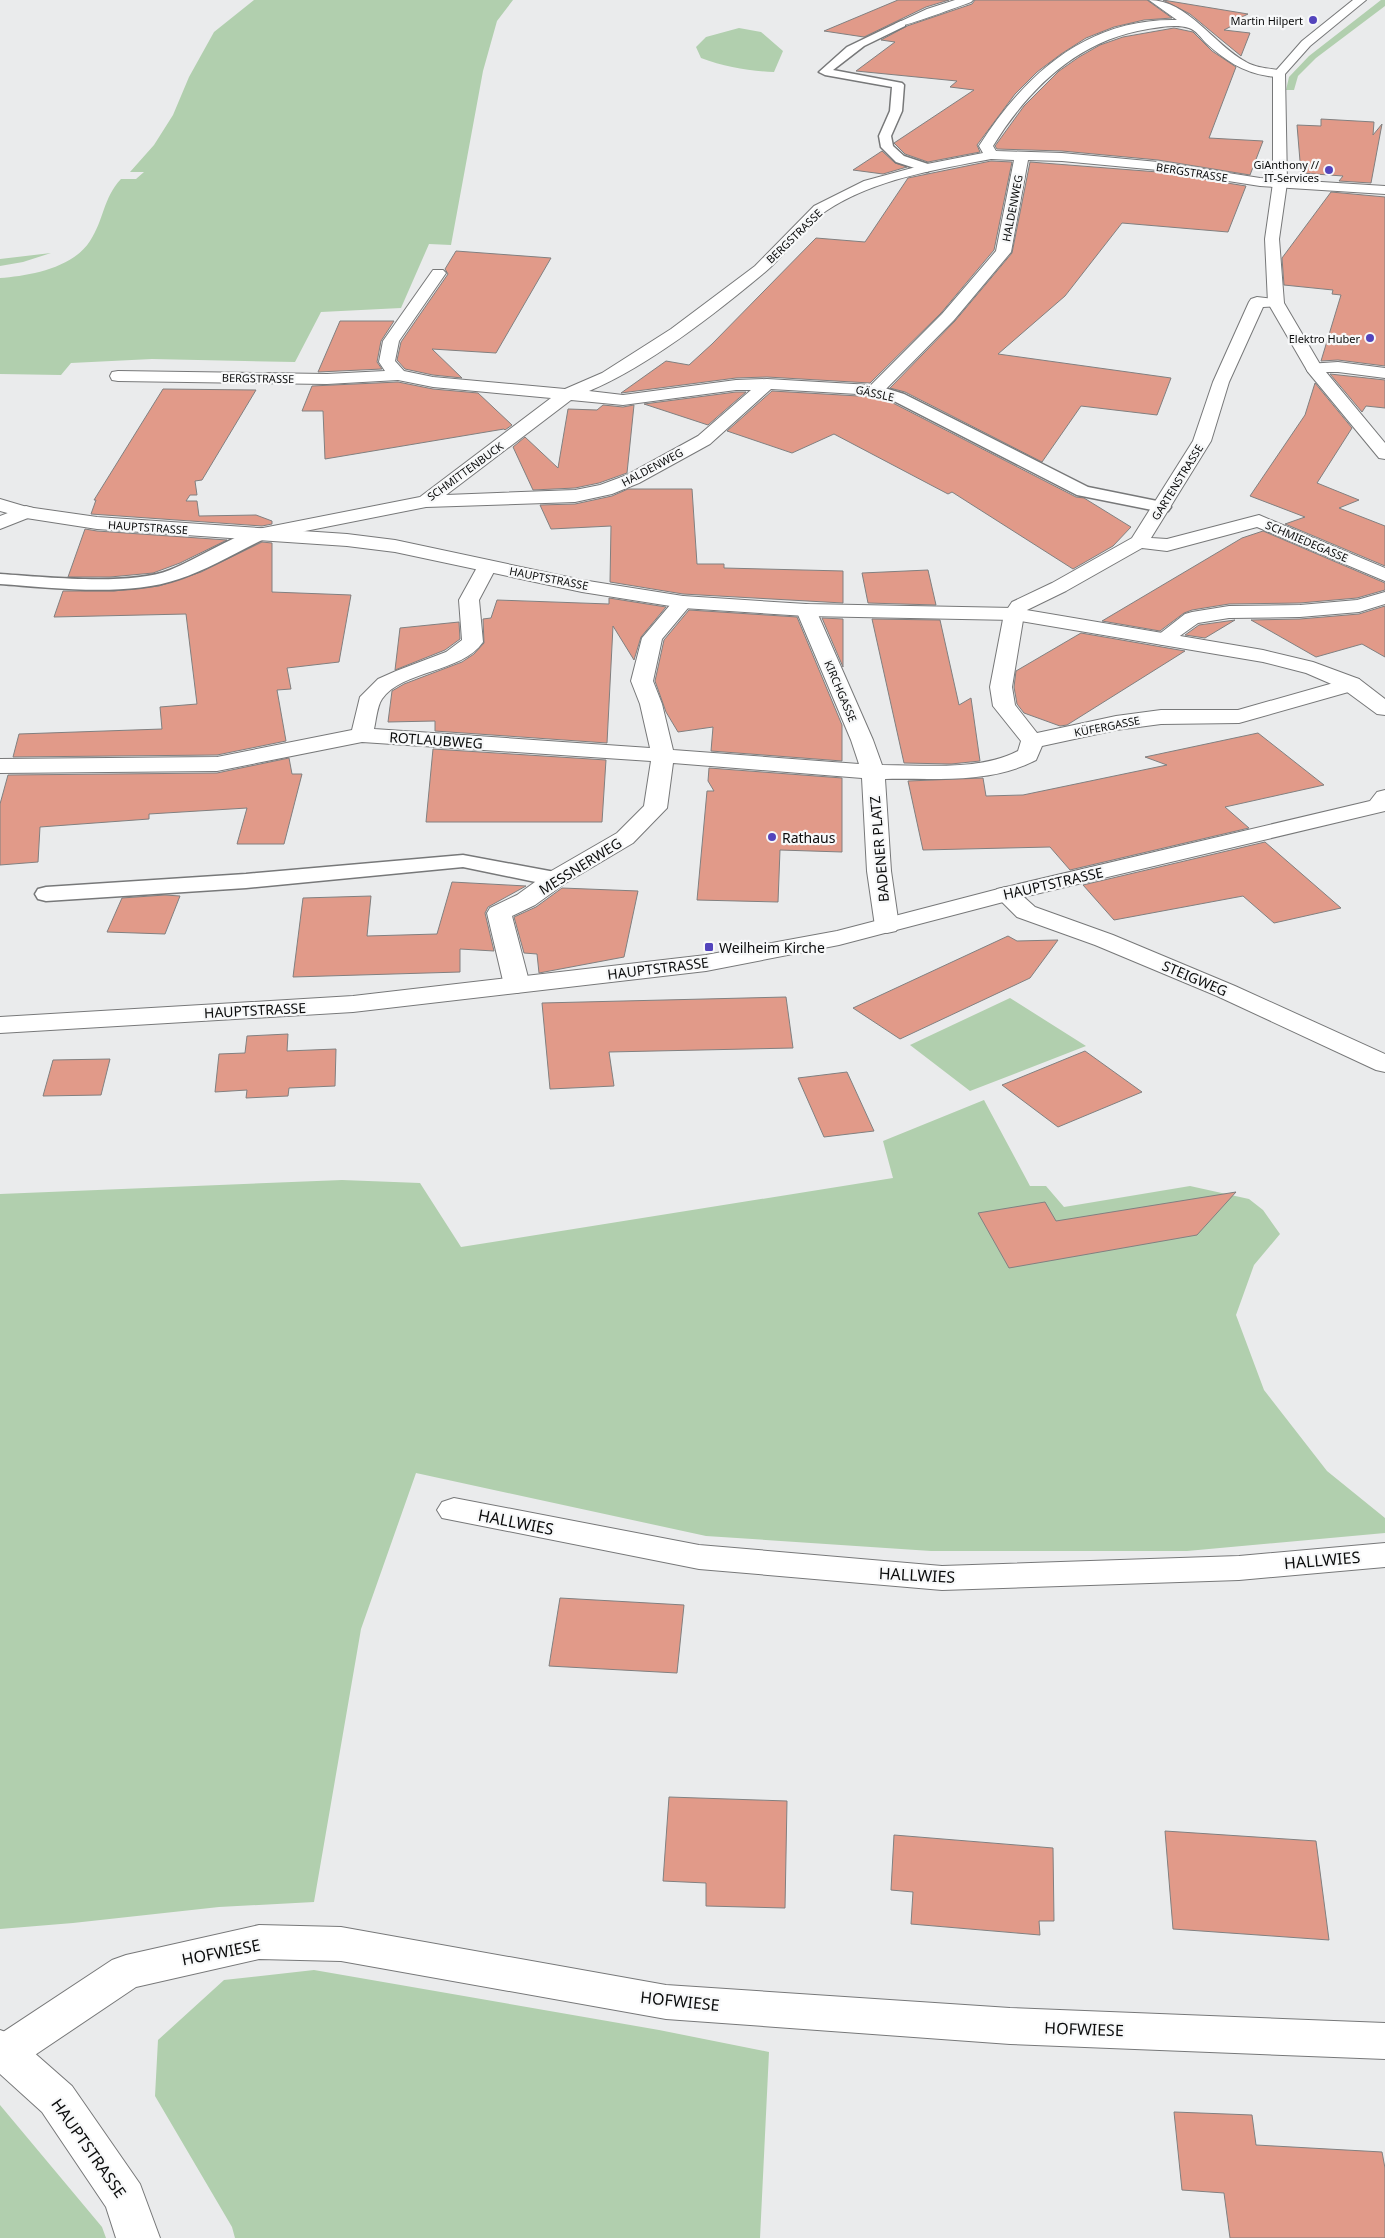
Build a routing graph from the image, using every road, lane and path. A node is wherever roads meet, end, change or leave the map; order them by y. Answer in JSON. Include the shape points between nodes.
{"nodes":[{"id":1,"x":967,"y":0,"type":"edge"},
{"id":2,"x":1156,"y":0,"type":"edge"},
{"id":3,"x":1360,"y":0,"type":"edge"},
{"id":4,"x":900,"y":24,"type":"joint"},
{"id":5,"x":1193,"y":25,"type":"junction"},
{"id":6,"x":1280,"y":74,"type":"junction"},
{"id":7,"x":992,"y":154,"type":"junction"},
{"id":8,"x":1022,"y":156,"type":"junction"},
{"id":9,"x":927,"y":168,"type":"junction"},
{"id":10,"x":1280,"y":183,"type":"junction"},
{"id":11,"x":1385,"y":190,"type":"edge"},
{"id":12,"x":438,"y":272,"type":"dead end"},
{"id":13,"x":1276,"y":303,"type":"junction"},
{"id":14,"x":1314,"y":368,"type":"junction"},
{"id":15,"x":1385,"y":373,"type":"edge"},
{"id":16,"x":398,"y":375,"type":"junction"},
{"id":17,"x":118,"y":376,"type":"dead end"},
{"id":18,"x":767,"y":384,"type":"junction"},
{"id":19,"x":876,"y":390,"type":"junction"},
{"id":20,"x":566,"y":394,"type":"junction"},
{"id":21,"x":1385,"y":454,"type":"edge"},
{"id":22,"x":426,"y":501,"type":"junction"},
{"id":23,"x":0,"y":505,"type":"edge"},
{"id":24,"x":1162,"y":507,"type":"junction"},
{"id":25,"x":26,"y":512,"type":"junction"},
{"id":26,"x":0,"y":524,"type":"edge"},
{"id":27,"x":260,"y":534,"type":"junction"},
{"id":28,"x":1139,"y":542,"type":"junction"},
{"id":29,"x":487,"y":566,"type":"junction"},
{"id":30,"x":1385,"y":575,"type":"edge"},
{"id":31,"x":0,"y":579,"type":"edge"},
{"id":32,"x":1385,"y":598,"type":"edge"},
{"id":33,"x":683,"y":602,"type":"junction"},
{"id":34,"x":806,"y":610,"type":"junction"},
{"id":35,"x":1014,"y":614,"type":"junction"},
{"id":36,"x":1163,"y":639,"type":"junction"},
{"id":37,"x":1351,"y":684,"type":"junction"},
{"id":38,"x":1385,"y":709,"type":"edge"},
{"id":39,"x":362,"y":735,"type":"junction"},
{"id":40,"x":1032,"y":741,"type":"junction"},
{"id":41,"x":663,"y":756,"type":"junction"},
{"id":42,"x":0,"y":766,"type":"edge"},
{"id":43,"x":873,"y":772,"type":"junction"},
{"id":44,"x":1385,"y":797,"type":"edge"},
{"id":45,"x":555,"y":879,"type":"junction"},
{"id":46,"x":46,"y":894,"type":"dead end"},
{"id":47,"x":1006,"y":894,"type":"junction"},
{"id":48,"x":887,"y":926,"type":"junction"},
{"id":49,"x":517,"y":985,"type":"junction"},
{"id":50,"x":0,"y":1024,"type":"edge"},
{"id":51,"x":1385,"y":1064,"type":"edge"},
{"id":52,"x":454,"y":1510,"type":"dead end"},
{"id":53,"x":1385,"y":1554,"type":"edge"},
{"id":54,"x":1385,"y":2041,"type":"edge"},
{"id":55,"x":3,"y":2050,"type":"edge"},
{"id":56,"x":138,"y":2238,"type":"edge"}],
"edges":[{"from":1,"to":4,"type":"street"},
{"from":2,"to":5,"type":"street"},
{"from":3,"to":6,"type":"street","via":[[1321,30]]},
{"from":4,"to":9,"type":"lane","via":[[860,42],[825,72],[898,85],[896,111],[885,136],[887,147],[900,159]]},
{"from":5,"to":6,"type":"street","via":[[1239,65]]},
{"from":5,"to":7,"type":"street","via":[[1142,25],[1091,40],[1022,94],[986,146]]},
{"from":6,"to":10,"type":"street"},
{"from":7,"to":8,"type":"street","name":"BERGSTRASSE"},
{"from":7,"to":9,"type":"street","name":"BERGSTRASSE"},
{"from":8,"to":10,"type":"street","name":"BERGSTRASSE","via":[[1158,166]]},
{"from":8,"to":19,"type":"street","name":"HALDENWEG","via":[[1003,252],[948,317]]},
{"from":9,"to":20,"type":"street","name":"BERGSTRASSE","via":[[869,184],[819,209],[760,269],[677,332],[608,378]]},
{"from":10,"to":11,"type":"street","name":"BERGSTRASSE"},
{"from":10,"to":13,"type":"street","via":[[1272,239]]},
{"from":12,"to":16,"type":"street","via":[[391,341],[387,362]]},
{"from":13,"to":14,"type":"street"},
{"from":13,"to":24,"type":"street","name":"GARTENSTRASSE","via":[[1257,302],[1221,382],[1202,441]]},
{"from":14,"to":15,"type":"street","via":[[1338,367]]},
{"from":14,"to":21,"type":"street"},
{"from":16,"to":17,"type":"street","name":"BERGSTRASSE","via":[[327,379]]},
{"from":16,"to":20,"type":"street","name":"BERGSTRASSE","via":[[433,382]]},
{"from":18,"to":19,"type":"street","name":"GÄSSLE"},
{"from":18,"to":20,"type":"street","name":"GÄSSLE","via":[[623,400]]},
{"from":18,"to":22,"type":"street","name":"HALDENWEG","via":[[704,440],[633,479],[605,490],[575,496]]},
{"from":19,"to":24,"type":"lane","name":"GÄSSLE","via":[[898,397],[1083,491]]},
{"from":20,"to":22,"type":"street","name":"SCHMITTENBUCK"},
{"from":22,"to":27,"type":"street","name":"SCHMITTENBUCK"},
{"from":23,"to":25,"type":"street","name":"HAUPTSTRASSE"},
{"from":24,"to":28,"type":"street","name":"GARTENSTRASSE"},
{"from":25,"to":26,"type":"street"},
{"from":25,"to":27,"type":"street","name":"HAUPTSTRASSE","via":[[138,527]]},
{"from":27,"to":29,"type":"street","name":"HAUPTSTRASSE","via":[[395,546]]},
{"from":27,"to":31,"type":"lane","via":[[174,575],[135,583]]},
{"from":28,"to":30,"type":"street","name":"SCHMIEDEGASSE","via":[[1167,545],[1259,520]]},
{"from":28,"to":35,"type":"street","name":"GARTENSTRASSE","via":[[1019,606]]},
{"from":29,"to":33,"type":"street","name":"HAUPTSTRASSE","via":[[582,586]]},
{"from":29,"to":39,"type":"street","via":[[469,600],[473,642],[453,656],[386,684],[371,697]]},
{"from":32,"to":36,"type":"street","via":[[1359,606],[1229,612],[1192,618]]},
{"from":33,"to":34,"type":"street","name":"HAUPTSTRASSE"},
{"from":33,"to":41,"type":"street","name":"MESSNERWEG","via":[[652,638],[642,681]]},
{"from":34,"to":35,"type":"street","name":"HAUPTSTRASSE"},
{"from":34,"to":43,"type":"street","name":"KIRCHGASSE"},
{"from":35,"to":36,"type":"street","name":"HAUPTSTRASSE"},
{"from":35,"to":40,"type":"street","via":[[1002,687],[1004,706]]},
{"from":36,"to":37,"type":"street","name":"HAUPTSTRASSE","via":[[1263,656],[1313,668]]},
{"from":37,"to":38,"type":"street","name":"HAUPTSTRASSE"},
{"from":37,"to":40,"type":"street","name":"KÜFERGASSE","via":[[1239,716],[1162,717]]},
{"from":39,"to":41,"type":"street","name":"ROTLAUBWEG"},
{"from":39,"to":42,"type":"street","name":"ROTLAUBWEG","via":[[217,764]]},
{"from":40,"to":43,"type":"street","via":[[1028,755],[1013,763],[971,771]]},
{"from":41,"to":43,"type":"street","name":"ROTLAUBWEG"},
{"from":41,"to":45,"type":"street","name":"MESSNERWEG","via":[[656,808],[625,838]]},
{"from":43,"to":48,"type":"street","name":"BADENER PLATZ"},
{"from":44,"to":47,"type":"street","name":"HAUPTSTRASSE","via":[[1378,806]]},
{"from":45,"to":46,"type":"lane","via":[[463,861],[246,881]]},
{"from":45,"to":49,"type":"street","name":"MESSNERWEG","via":[[526,900],[499,913]]},
{"from":47,"to":48,"type":"street","name":"HAUPTSTRASSE"},
{"from":47,"to":51,"type":"street","name":"STEIGWEG","via":[[1026,912],[1104,940]]},
{"from":48,"to":49,"type":"street","name":"HAUPTSTRASSE","via":[[789,949],[706,963]]},
{"from":49,"to":50,"type":"street","name":"HAUPTSTRASSE","via":[[353,1004]]},
{"from":52,"to":53,"type":"street","name":"HALLWIES","via":[[699,1557],[942,1578],[1239,1568]]},
{"from":54,"to":55,"type":"street","name":"HOFWIESE","via":[[1010,2026],[666,2002],[341,1944],[259,1942],[126,1972]]},
{"from":55,"to":56,"type":"street","name":"HAUPTSTRASSE","via":[[57,2099],[125,2198]]}]}
